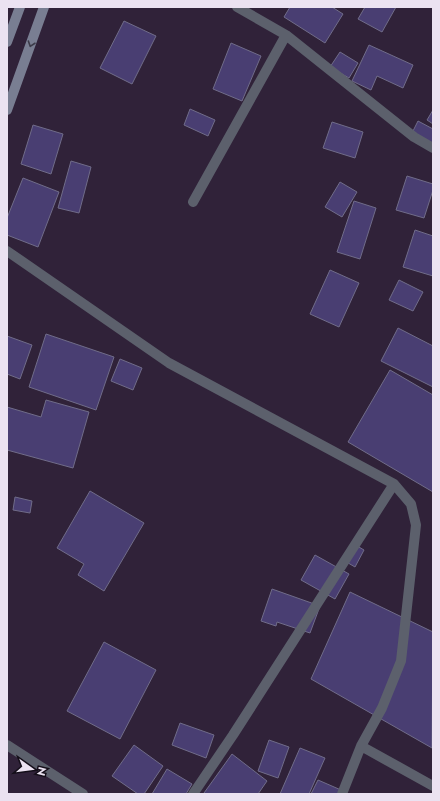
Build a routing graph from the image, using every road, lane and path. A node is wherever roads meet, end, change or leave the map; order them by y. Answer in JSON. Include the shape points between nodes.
{"nodes":[{"id":1,"x":15,"y":7,"type":"edge"},
{"id":2,"x":20,"y":7,"type":"edge"},
{"id":3,"x":44,"y":7,"type":"edge"},
{"id":4,"x":237,"y":7,"type":"edge"},
{"id":5,"x":7,"y":28,"type":"edge"},
{"id":6,"x":286,"y":35,"type":"junction"},
{"id":7,"x":7,"y":42,"type":"edge"},
{"id":8,"x":7,"y":110,"type":"edge"},
{"id":9,"x":433,"y":148,"type":"edge"},
{"id":10,"x":193,"y":202,"type":"dead end"},
{"id":11,"x":7,"y":251,"type":"edge"},
{"id":12,"x":394,"y":484,"type":"junction"},
{"id":13,"x":7,"y":745,"type":"edge"},
{"id":14,"x":361,"y":746,"type":"junction"},
{"id":15,"x":433,"y":786,"type":"edge"},
{"id":16,"x":83,"y":794,"type":"edge"},
{"id":17,"x":192,"y":794,"type":"edge"},
{"id":18,"x":342,"y":794,"type":"edge"}],
"edges":[{"from":1,"to":5,"type":"street"},
{"from":2,"to":7,"type":"main road"},
{"from":3,"to":8,"type":"main road","one_way":true},
{"from":4,"to":6,"type":"street"},
{"from":6,"to":9,"type":"street","via":[[414,136]]},
{"from":6,"to":10,"type":"street"},
{"from":11,"to":12,"type":"street","via":[[169,363]]},
{"from":12,"to":14,"type":"street","via":[[411,504],[416,525],[401,661],[382,708]]},
{"from":12,"to":17,"type":"street","via":[[233,735]]},
{"from":13,"to":16,"type":"street"},
{"from":14,"to":15,"type":"street"},
{"from":14,"to":18,"type":"street"}]}
